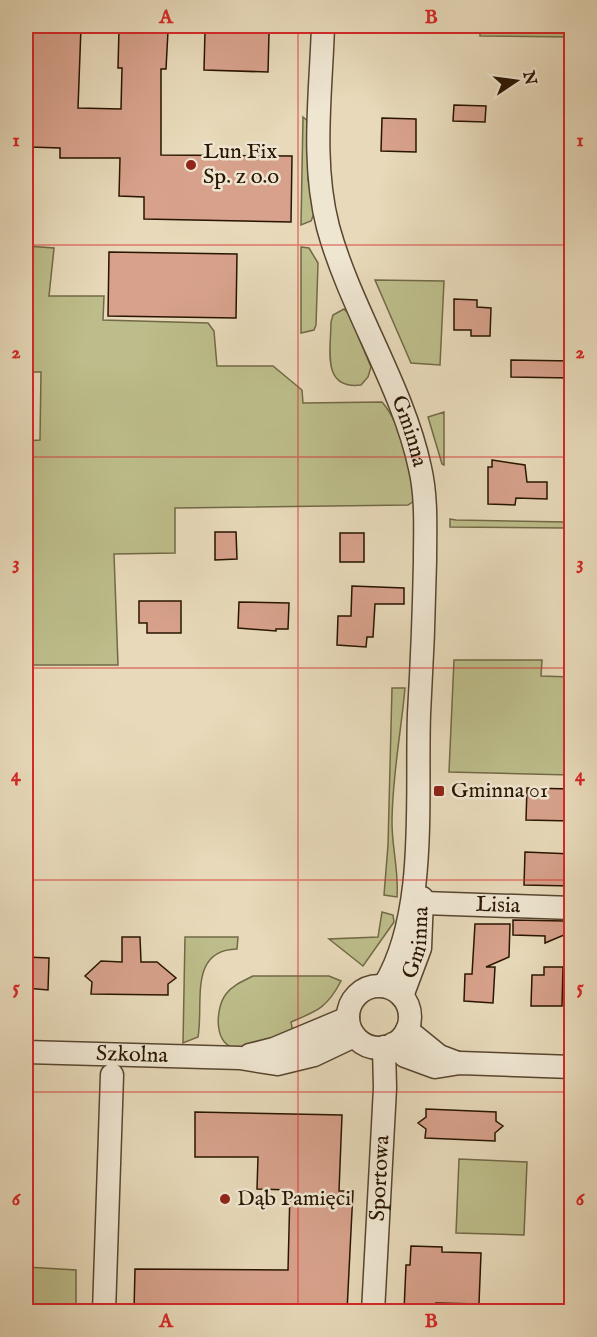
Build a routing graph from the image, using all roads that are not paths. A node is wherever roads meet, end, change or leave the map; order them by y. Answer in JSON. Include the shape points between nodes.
{"nodes":[{"id":1,"x":323,"y":26,"type":"edge"},
{"id":2,"x":417,"y":852,"type":"junction"},
{"id":3,"x":423,"y":903,"type":"junction"},
{"id":4,"x":572,"y":908,"type":"edge"},
{"id":5,"x":393,"y":991,"type":"junction"},
{"id":6,"x":351,"y":1027,"type":"junction"},
{"id":7,"x":395,"y":1040,"type":"junction"},
{"id":8,"x":26,"y":1052,"type":"edge"},
{"id":9,"x":572,"y":1066,"type":"edge"},
{"id":10,"x":112,"y":1075,"type":"dead end"},
{"id":11,"x":104,"y":1311,"type":"edge"},
{"id":12,"x":373,"y":1311,"type":"edge"}],
"edges":[{"from":1,"to":2,"type":"street","name":"Gminna","via":[[319,160],[323,203],[338,255],[410,433],[423,489],[424,652]]},
{"from":2,"to":3,"type":"street","name":"Gminna"},
{"from":2,"to":5,"type":"street","name":"Gminna"},
{"from":3,"to":4,"type":"street","name":"Lisia"},
{"from":3,"to":5,"type":"street","name":"Gminna","via":[[420,948]]},
{"from":5,"to":6,"type":"street","via":[[372,986],[358,994],[351,1002]]},
{"from":5,"to":7,"type":"street","via":[[410,1015]]},
{"from":6,"to":7,"type":"street","via":[[364,1044]]},
{"from":6,"to":8,"type":"street","name":"Szkolna","via":[[314,1055],[277,1064],[240,1058]]},
{"from":7,"to":9,"type":"street","via":[[460,1063]]},
{"from":7,"to":12,"type":"street","name":"Sportowa","via":[[385,1088]]},
{"from":10,"to":11,"type":"street"}]}
